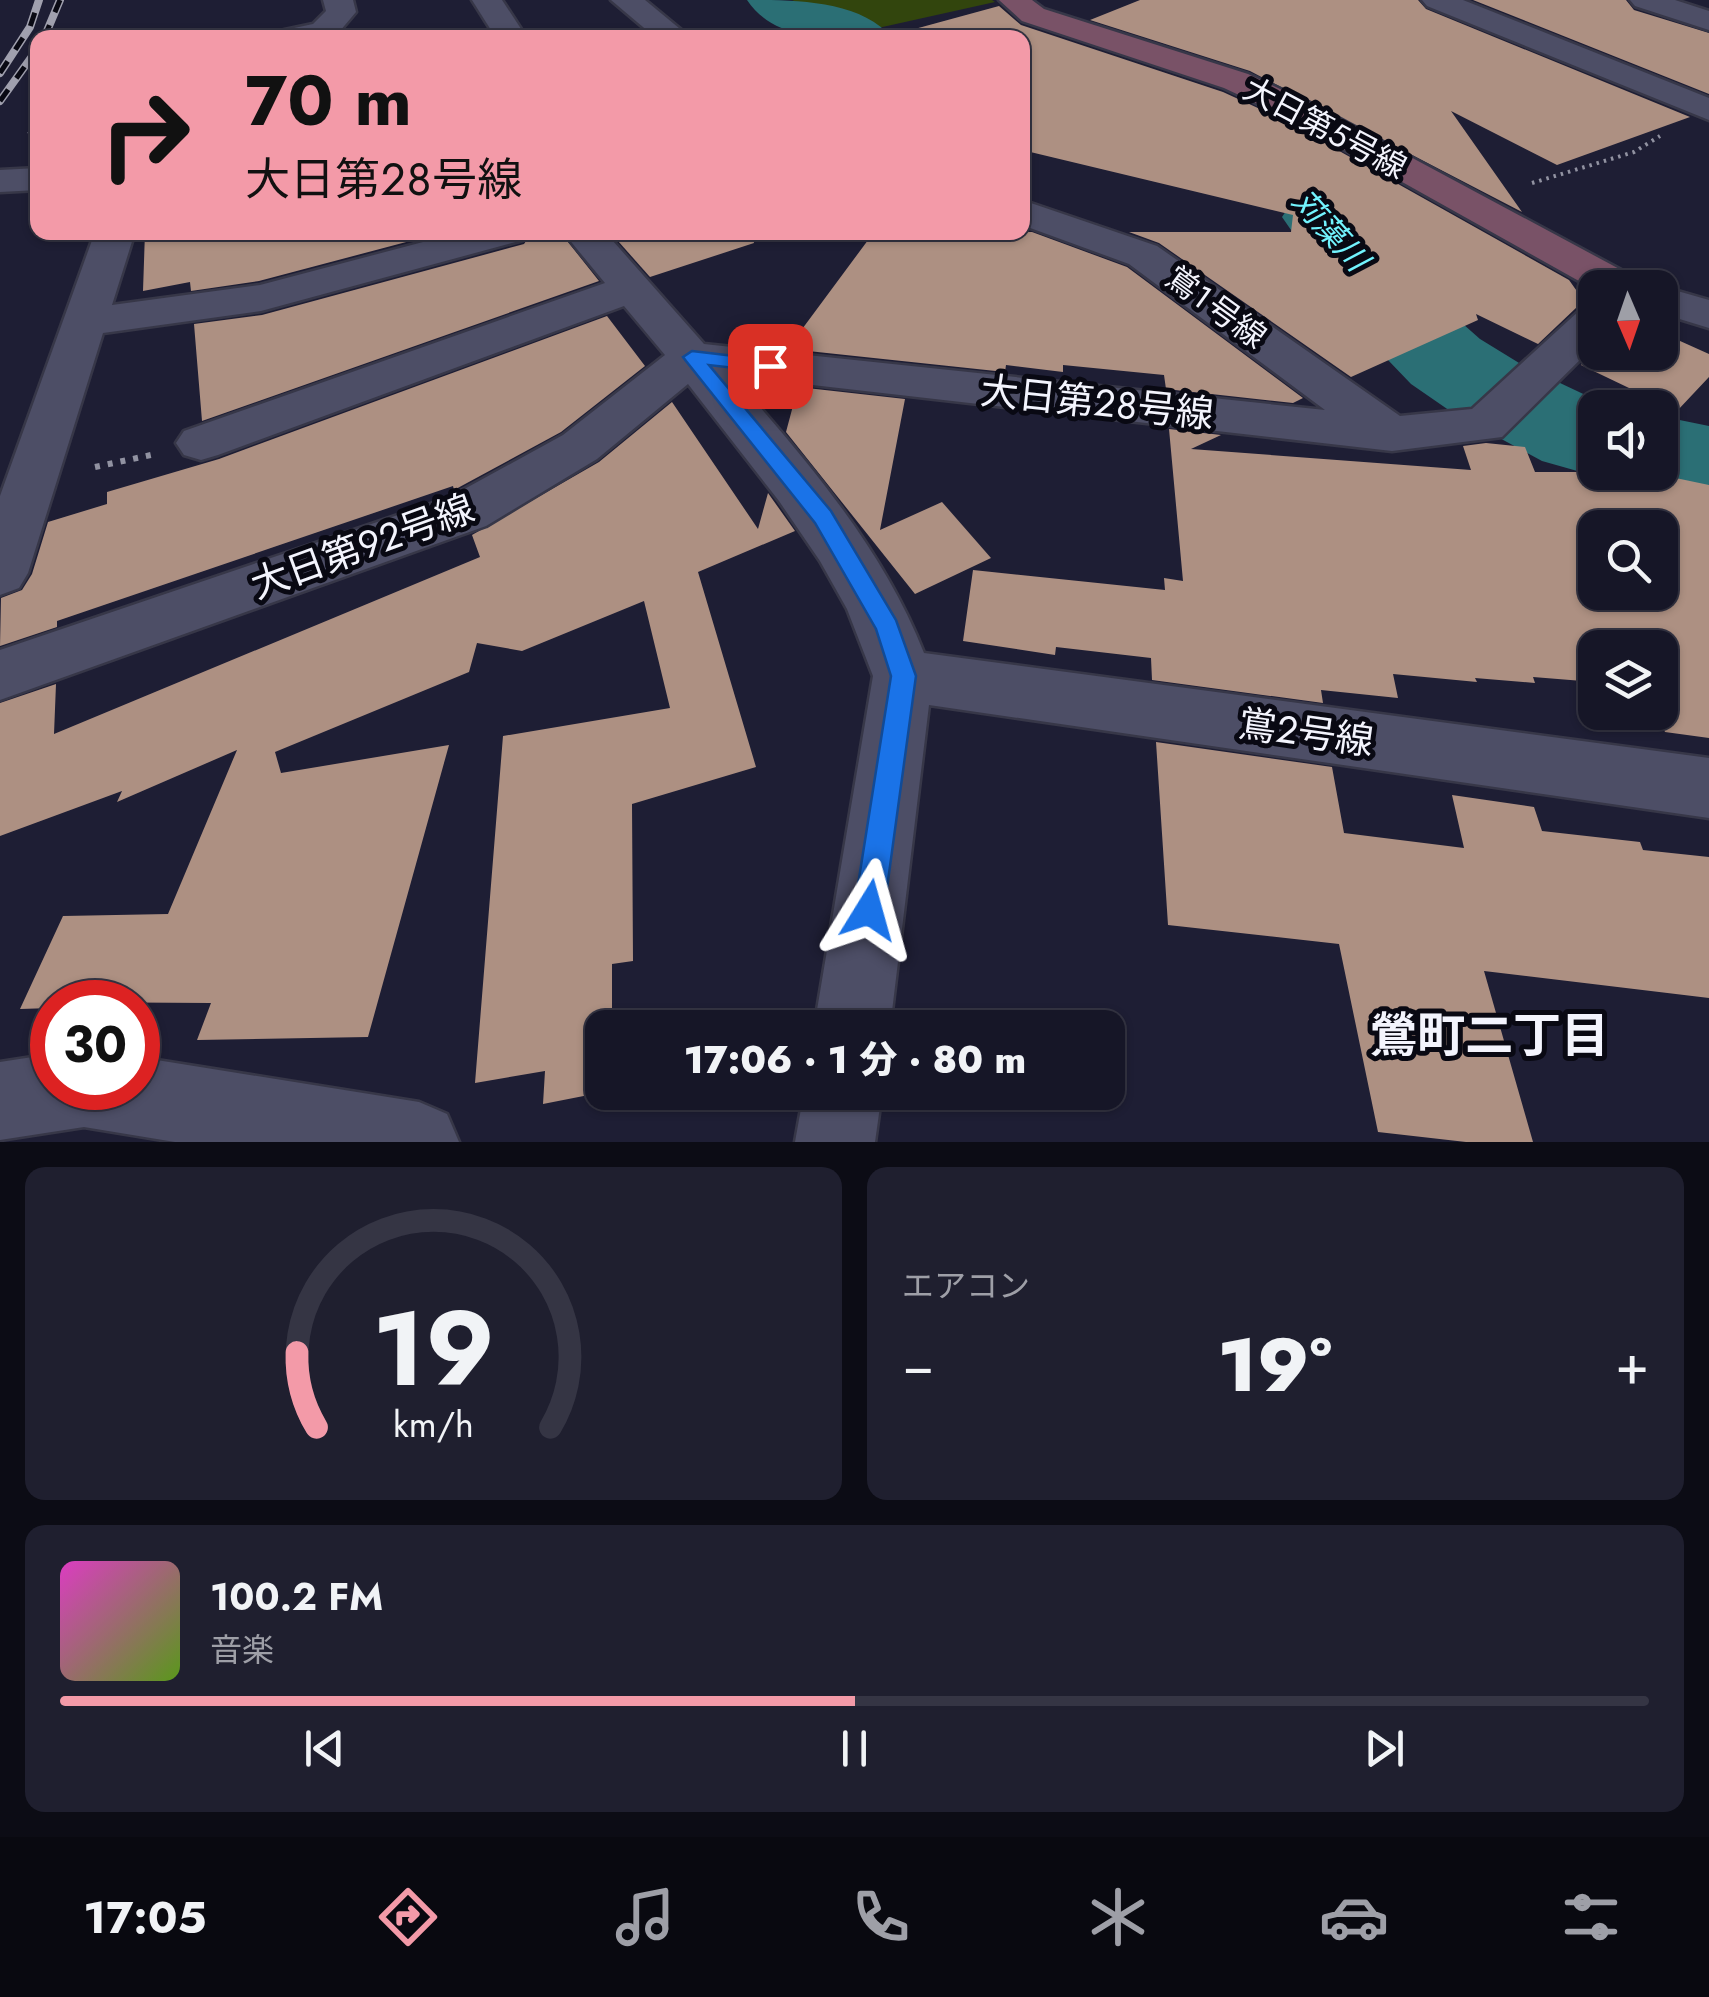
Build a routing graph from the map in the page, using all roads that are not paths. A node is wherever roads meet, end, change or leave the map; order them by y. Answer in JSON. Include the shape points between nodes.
{"nodes":[{"id":1,"x":338,"y":0,"type":"edge"},
{"id":2,"x":486,"y":0,"type":"edge"},
{"id":3,"x":626,"y":0,"type":"edge"},
{"id":4,"x":1014,"y":0,"type":"edge"},
{"id":5,"x":1437,"y":0,"type":"edge"},
{"id":6,"x":1645,"y":0,"type":"edge"},
{"id":7,"x":1709,"y":21,"type":"edge"},
{"id":8,"x":323,"y":30,"type":"edge"},
{"id":9,"x":507,"y":30,"type":"edge"},
{"id":10,"x":665,"y":30,"type":"edge"},
{"id":11,"x":1709,"y":110,"type":"edge"},
{"id":12,"x":30,"y":179,"type":"edge"},
{"id":13,"x":0,"y":181,"type":"edge"},
{"id":14,"x":1030,"y":215,"type":"edge"},
{"id":15,"x":112,"y":240,"type":"edge"},
{"id":16,"x":479,"y":240,"type":"edge"},
{"id":17,"x":590,"y":240,"type":"edge"},
{"id":18,"x":1590,"y":270,"type":"edge"},
{"id":19,"x":632,"y":288,"type":"junction"},
{"id":20,"x":1678,"y":305,"type":"edge"},
{"id":21,"x":1709,"y":314,"type":"edge"},
{"id":22,"x":85,"y":322,"type":"junction"},
{"id":23,"x":1578,"y":336,"type":"edge"},
{"id":24,"x":692,"y":357,"type":"junction"},
{"id":25,"x":1392,"y":434,"type":"junction"},
{"id":26,"x":201,"y":443,"type":"dead end"},
{"id":27,"x":0,"y":573,"type":"edge"},
{"id":28,"x":0,"y":675,"type":"edge"},
{"id":29,"x":903,"y":676,"type":"junction"},
{"id":30,"x":1709,"y":788,"type":"edge"},
{"id":31,"x":855,"y":1010,"type":"edge"},
{"id":32,"x":30,"y":1096,"type":"edge"},
{"id":33,"x":160,"y":1100,"type":"edge"},
{"id":34,"x":0,"y":1101,"type":"edge"},
{"id":35,"x":839,"y":1110,"type":"edge"},
{"id":36,"x":419,"y":1142,"type":"edge"},
{"id":37,"x":835,"y":1142,"type":"edge"}],
"edges":[{"from":1,"to":8,"type":"street","via":[[341,12]]},
{"from":2,"to":9,"type":"street"},
{"from":3,"to":10,"type":"street"},
{"from":4,"to":18,"type":"street","name":"大日第５号線","via":[[1046,20],[1236,81],[1298,110]]},
{"from":5,"to":11,"type":"street"},
{"from":6,"to":7,"type":"street"},
{"from":12,"to":13,"type":"street"},
{"from":14,"to":25,"type":"street","name":"鴬１号線","via":[[1143,255]]},
{"from":15,"to":22,"type":"street"},
{"from":16,"to":22,"type":"street","via":[[261,298]]},
{"from":17,"to":19,"type":"street"},
{"from":19,"to":24,"type":"street"},
{"from":19,"to":26,"type":"street"},
{"from":20,"to":21,"type":"street"},
{"from":22,"to":27,"type":"street"},
{"from":23,"to":25,"type":"street","name":"大日第２８号線","via":[[1486,425]]},
{"from":24,"to":25,"type":"street","name":"大日第２８号線"},
{"from":24,"to":28,"type":"street","name":"大日第９２号線","via":[[580,447],[467,512]]},
{"from":24,"to":29,"type":"street","via":[[823,517],[887,627]]},
{"from":29,"to":30,"type":"street","name":"鴬２号線"},
{"from":29,"to":31,"type":"street"},
{"from":32,"to":34,"type":"street"},
{"from":33,"to":36,"type":"street"},
{"from":35,"to":37,"type":"street"}]}
